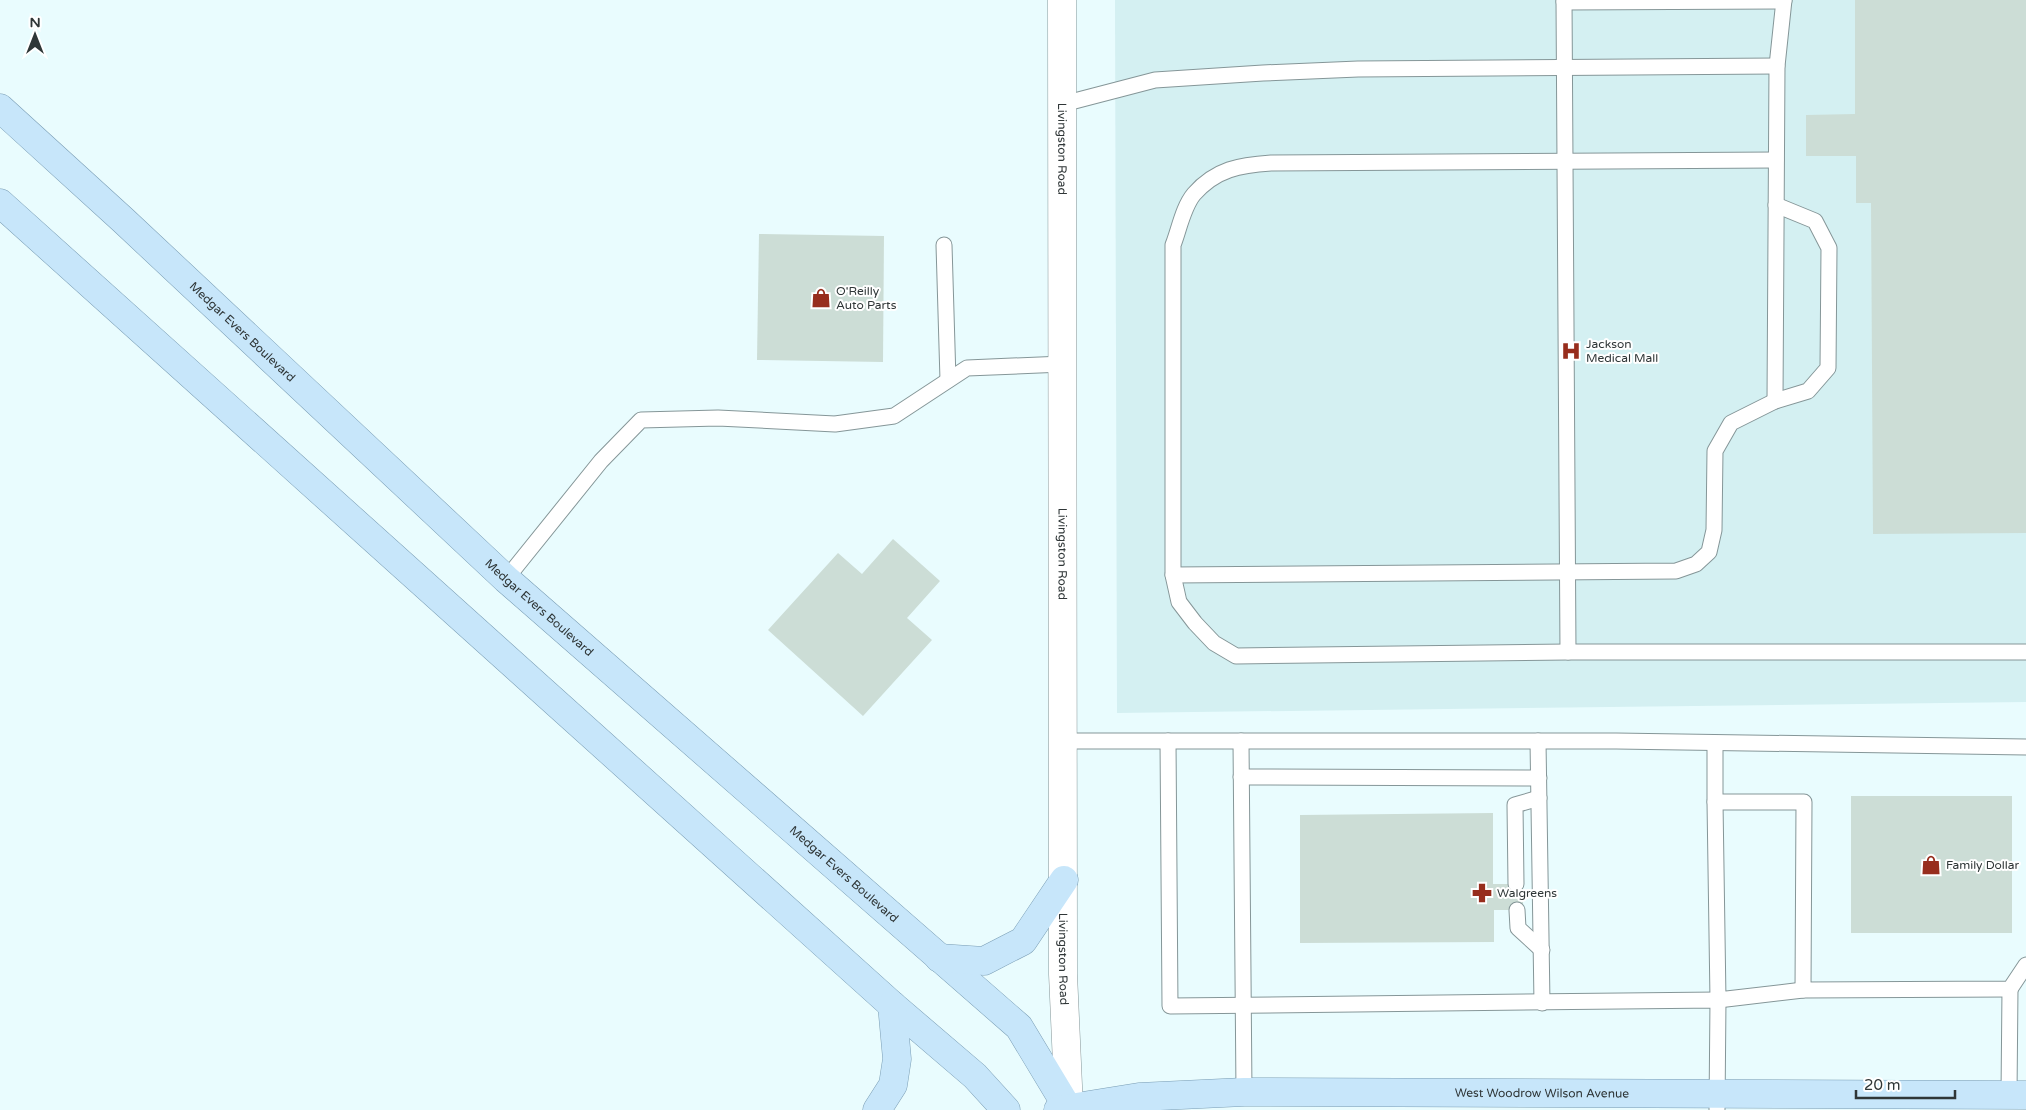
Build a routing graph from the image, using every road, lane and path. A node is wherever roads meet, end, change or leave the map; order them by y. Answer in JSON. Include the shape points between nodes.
{"nodes":[{"id":1,"x":1062,"y":0,"type":"edge"},
{"id":2,"x":1784,"y":0,"type":"edge"},
{"id":3,"x":1564,"y":1,"type":"edge"},
{"id":4,"x":1777,"y":66,"type":"junction"},
{"id":5,"x":1564,"y":68,"type":"junction"},
{"id":6,"x":1063,"y":104,"type":"junction"},
{"id":7,"x":0,"y":108,"type":"edge"},
{"id":8,"x":1776,"y":160,"type":"junction"},
{"id":9,"x":1565,"y":162,"type":"junction"},
{"id":10,"x":0,"y":204,"type":"edge"},
{"id":11,"x":1776,"y":205,"type":"junction"},
{"id":12,"x":944,"y":246,"type":"dead end"},
{"id":13,"x":1063,"y":364,"type":"junction"},
{"id":14,"x":948,"y":380,"type":"junction"},
{"id":15,"x":1775,"y":401,"type":"junction"},
{"id":16,"x":1568,"y":572,"type":"junction"},
{"id":17,"x":1173,"y":575,"type":"junction"},
{"id":18,"x":506,"y":579,"type":"junction"},
{"id":19,"x":1568,"y":652,"type":"junction"},
{"id":20,"x":2026,"y":652,"type":"edge"},
{"id":21,"x":1065,"y":741,"type":"junction"},
{"id":22,"x":1168,"y":741,"type":"junction"},
{"id":23,"x":1241,"y":741,"type":"junction"},
{"id":24,"x":1538,"y":741,"type":"junction"},
{"id":25,"x":1715,"y":743,"type":"junction"},
{"id":26,"x":2026,"y":747,"type":"edge"},
{"id":27,"x":1241,"y":777,"type":"junction"},
{"id":28,"x":1539,"y":778,"type":"junction"},
{"id":29,"x":1539,"y":798,"type":"junction"},
{"id":30,"x":1715,"y":802,"type":"junction"},
{"id":31,"x":1064,"y":880,"type":"junction"},
{"id":32,"x":1516,"y":884,"type":"dead end"},
{"id":33,"x":1517,"y":910,"type":"dead end"},
{"id":34,"x":1542,"y":950,"type":"junction"},
{"id":35,"x":939,"y":958,"type":"junction"},
{"id":36,"x":2026,"y":965,"type":"edge"},
{"id":37,"x":2010,"y":989,"type":"junction"},
{"id":38,"x":1803,"y":990,"type":"junction"},
{"id":39,"x":1718,"y":1000,"type":"junction"},
{"id":40,"x":1542,"y":1003,"type":"junction"},
{"id":41,"x":892,"y":1005,"type":"junction"},
{"id":42,"x":1244,"y":1005,"type":"junction"},
{"id":43,"x":1244,"y":1092,"type":"junction"},
{"id":44,"x":2017,"y":1095,"type":"edge"},
{"id":45,"x":1717,"y":1102,"type":"edge"},
{"id":46,"x":1065,"y":1109,"type":"edge"},
{"id":47,"x":877,"y":1110,"type":"edge"},
{"id":48,"x":1006,"y":1110,"type":"edge"}],
"edges":[{"from":1,"to":6,"type":"street","name":"Livingston Road"},
{"from":2,"to":3,"type":"lane"},
{"from":2,"to":4,"type":"lane"},
{"from":3,"to":5,"type":"lane"},
{"from":4,"to":5,"type":"lane"},
{"from":4,"to":8,"type":"lane"},
{"from":5,"to":6,"type":"lane","via":[[1358,70],[1155,80]]},
{"from":5,"to":9,"type":"lane"},
{"from":6,"to":13,"type":"street","name":"Livingston Road"},
{"from":7,"to":18,"type":"main road","name":"Medgar Evers Boulevard"},
{"from":8,"to":9,"type":"lane"},
{"from":8,"to":11,"type":"lane"},
{"from":9,"to":16,"type":"lane"},
{"from":9,"to":17,"type":"lane","via":[[1241,165],[1215,177],[1193,195],[1174,246]]},
{"from":10,"to":41,"type":"main road"},
{"from":11,"to":15,"type":"lane"},
{"from":11,"to":15,"type":"lane","via":[[1815,221],[1828,248],[1828,368],[1808,391]]},
{"from":12,"to":14,"type":"lane"},
{"from":13,"to":14,"type":"lane","via":[[967,368]]},
{"from":13,"to":21,"type":"street","name":"Livingston Road"},
{"from":14,"to":18,"type":"lane","via":[[894,416],[834,424],[718,418],[641,420],[601,461]]},
{"from":15,"to":16,"type":"lane","via":[[1731,422],[1715,451],[1714,530],[1709,552],[1696,564],[1676,571]]},
{"from":16,"to":17,"type":"lane"},
{"from":16,"to":19,"type":"lane"},
{"from":17,"to":19,"type":"lane","via":[[1179,602],[1195,623],[1214,643],[1236,656]]},
{"from":18,"to":35,"type":"main road","name":"Medgar Evers Boulevard"},
{"from":19,"to":20,"type":"lane"},
{"from":21,"to":22,"type":"lane"},
{"from":21,"to":31,"type":"street","name":"Livingston Road"},
{"from":22,"to":23,"type":"lane"},
{"from":22,"to":42,"type":"lane","via":[[1170,1006]]},
{"from":23,"to":24,"type":"lane"},
{"from":23,"to":27,"type":"lane"},
{"from":24,"to":25,"type":"lane"},
{"from":24,"to":28,"type":"lane"},
{"from":25,"to":26,"type":"lane"},
{"from":25,"to":30,"type":"lane"},
{"from":27,"to":28,"type":"lane"},
{"from":27,"to":42,"type":"lane"},
{"from":28,"to":29,"type":"lane"},
{"from":29,"to":32,"type":"lane","via":[[1515,805]]},
{"from":29,"to":34,"type":"lane"},
{"from":30,"to":38,"type":"lane","via":[[1804,802]]},
{"from":30,"to":39,"type":"lane"},
{"from":31,"to":35,"type":"main road","via":[[1023,941],[984,961]]},
{"from":31,"to":46,"type":"street","name":"Livingston Road"},
{"from":33,"to":34,"type":"lane","via":[[1518,928]]},
{"from":34,"to":40,"type":"lane"},
{"from":35,"to":46,"type":"main road","name":"Medgar Evers Boulevard","via":[[1019,1027]]},
{"from":36,"to":37,"type":"lane"},
{"from":37,"to":38,"type":"lane"},
{"from":37,"to":44,"type":"lane"},
{"from":38,"to":39,"type":"lane"},
{"from":39,"to":40,"type":"lane"},
{"from":39,"to":45,"type":"lane"},
{"from":40,"to":42,"type":"lane"},
{"from":41,"to":47,"type":"main road","via":[[897,1059],[893,1085]]},
{"from":41,"to":48,"type":"main road","via":[[975,1076]]},
{"from":42,"to":43,"type":"lane"},
{"from":43,"to":45,"type":"main road","name":"West Woodrow Wilson Avenue"},
{"from":43,"to":46,"type":"main road","name":"West Woodrow Wilson Avenue","via":[[1139,1097]]},
{"from":44,"to":45,"type":"main road","name":"West Woodrow Wilson Avenue"}]}
